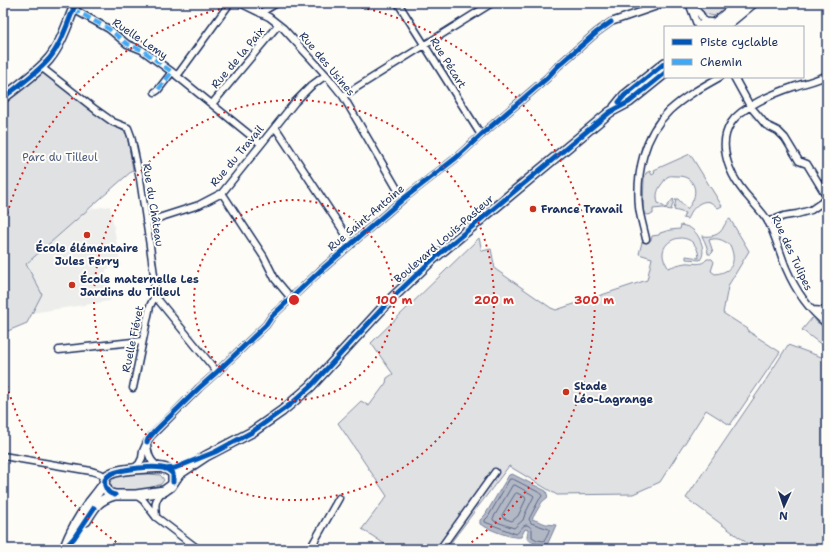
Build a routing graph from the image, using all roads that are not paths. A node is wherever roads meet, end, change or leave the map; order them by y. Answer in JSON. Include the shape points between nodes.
{"nodes":[{"id":1,"x":230,"y":3,"type":"edge"},
{"id":2,"x":240,"y":3,"type":"edge"},
{"id":3,"x":277,"y":3,"type":"edge"},
{"id":4,"x":398,"y":3,"type":"edge"},
{"id":5,"x":492,"y":3,"type":"edge"},
{"id":6,"x":666,"y":3,"type":"edge"},
{"id":7,"x":739,"y":3,"type":"edge"},
{"id":8,"x":753,"y":3,"type":"edge"},
{"id":9,"x":690,"y":5,"type":"edge"},
{"id":10,"x":75,"y":6,"type":"edge"},
{"id":11,"x":260,"y":13,"type":"junction"},
{"id":12,"x":278,"y":25,"type":"junction"},
{"id":13,"x":707,"y":26,"type":"edge"},
{"id":14,"x":725,"y":26,"type":"edge"},
{"id":15,"x":424,"y":45,"type":"junction"},
{"id":16,"x":664,"y":65,"type":"edge"},
{"id":17,"x":41,"y":67,"type":"junction"},
{"id":18,"x":174,"y":74,"type":"junction"},
{"id":19,"x":664,"y":74,"type":"edge"},
{"id":20,"x":326,"y":75,"type":"junction"},
{"id":21,"x":827,"y":75,"type":"edge"},
{"id":22,"x":718,"y":78,"type":"edge"},
{"id":23,"x":735,"y":78,"type":"edge"},
{"id":24,"x":154,"y":92,"type":"dead end"},
{"id":25,"x":343,"y":96,"type":"junction"},
{"id":26,"x":3,"y":98,"type":"edge"},
{"id":27,"x":212,"y":104,"type":"junction"},
{"id":28,"x":750,"y":106,"type":"junction"},
{"id":29,"x":610,"y":112,"type":"junction"},
{"id":30,"x":275,"y":127,"type":"junction"},
{"id":31,"x":482,"y":134,"type":"junction"},
{"id":32,"x":261,"y":144,"type":"junction"},
{"id":33,"x":222,"y":193,"type":"junction"},
{"id":34,"x":827,"y":198,"type":"edge"},
{"id":35,"x":403,"y":199,"type":"junction"},
{"id":36,"x":146,"y":222,"type":"junction"},
{"id":37,"x":768,"y":222,"type":"junction"},
{"id":38,"x":646,"y":240,"type":"dead end"},
{"id":39,"x":352,"y":244,"type":"junction"},
{"id":40,"x":155,"y":296,"type":"junction"},
{"id":41,"x":291,"y":298,"type":"junction"},
{"id":42,"x":812,"y":310,"type":"junction"},
{"id":43,"x":827,"y":311,"type":"edge"},
{"id":44,"x":827,"y":324,"type":"edge"},
{"id":45,"x":142,"y":341,"type":"junction"},
{"id":46,"x":59,"y":350,"type":"dead end"},
{"id":47,"x":217,"y":372,"type":"junction"},
{"id":48,"x":133,"y":388,"type":"dead end"},
{"id":49,"x":146,"y":442,"type":"junction"},
{"id":50,"x":3,"y":456,"type":"edge"},
{"id":51,"x":206,"y":456,"type":"junction"},
{"id":52,"x":164,"y":468,"type":"junction"},
{"id":53,"x":133,"y":469,"type":"junction"},
{"id":54,"x":495,"y":472,"type":"dead end"},
{"id":55,"x":105,"y":481,"type":"junction"},
{"id":56,"x":173,"y":482,"type":"junction"},
{"id":57,"x":164,"y":491,"type":"junction"},
{"id":58,"x":115,"y":495,"type":"junction"},
{"id":59,"x":136,"y":495,"type":"junction"},
{"id":60,"x":339,"y":498,"type":"dead end"},
{"id":61,"x":156,"y":517,"type":"junction"},
{"id":62,"x":64,"y":549,"type":"edge"},
{"id":63,"x":198,"y":549,"type":"edge"},
{"id":64,"x":310,"y":549,"type":"edge"},
{"id":65,"x":440,"y":549,"type":"edge"}],
"edges":[{"from":1,"to":18,"type":"street"},
{"from":2,"to":11,"type":"street","name":"Rue des Usines"},
{"from":3,"to":11,"type":"street"},
{"from":4,"to":15,"type":"street","name":"Rue Pécart"},
{"from":5,"to":15,"type":"street"},
{"from":6,"to":31,"type":"street","name":"Rue Saint-Antoine","via":[[611,22]]},
{"from":7,"to":13,"type":"main road"},
{"from":8,"to":14,"type":"main road"},
{"from":9,"to":13,"type":"street","via":[[700,14]]},
{"from":10,"to":17,"type":"main road","via":[[60,42]]},
{"from":10,"to":18,"type":"street","name":"Ruelle Lemy"},
{"from":11,"to":12,"type":"street","name":"Rue des Usines"},
{"from":12,"to":20,"type":"street","name":"Rue des Usines"},
{"from":12,"to":27,"type":"street","name":"Rue de la Paix"},
{"from":15,"to":25,"type":"street"},
{"from":15,"to":31,"type":"street","name":"Rue Pécart"},
{"from":16,"to":29,"type":"main road","via":[[624,96]]},
{"from":17,"to":26,"type":"main road"},
{"from":17,"to":36,"type":"street","name":"Rue du Château","via":[[113,122],[128,128],[140,179]]},
{"from":18,"to":24,"type":"street","name":"Ruelle Lemy"},
{"from":18,"to":27,"type":"street"},
{"from":19,"to":29,"type":"main road","name":"Boulevard Louis-Pasteur","via":[[629,102]]},
{"from":20,"to":25,"type":"street","name":"Rue des Usines"},
{"from":20,"to":30,"type":"street","name":"Rue du Travail","via":[[295,102]]},
{"from":21,"to":28,"type":"street","name":"Rue des Tulipes"},
{"from":22,"to":38,"type":"street","via":[[670,110],[657,126],[648,145],[639,181],[639,208]]},
{"from":23,"to":28,"type":"street"},
{"from":25,"to":35,"type":"street","name":"Rue des Usines"},
{"from":27,"to":32,"type":"street"},
{"from":28,"to":34,"type":"street","via":[[766,125],[785,138],[799,161],[808,164]]},
{"from":28,"to":37,"type":"street","name":"Rue des Tulipes","via":[[731,122],[725,141],[725,153],[736,181]]},
{"from":29,"to":51,"type":"main road","name":"Boulevard Louis-Pasteur","via":[[433,259],[390,300],[316,381],[291,404],[252,432]]},
{"from":30,"to":32,"type":"street","name":"Rue du Travail"},
{"from":30,"to":39,"type":"street"},
{"from":31,"to":35,"type":"street","name":"Rue Saint-Antoine","via":[[456,158]]},
{"from":32,"to":33,"type":"street","name":"Rue du Travail"},
{"from":33,"to":36,"type":"street","name":"Rue du Travail","via":[[198,205]]},
{"from":33,"to":41,"type":"street","via":[[264,256],[275,279]]},
{"from":34,"to":37,"type":"street","via":[[811,210]]},
{"from":35,"to":39,"type":"street","name":"Rue Saint-Antoine"},
{"from":36,"to":40,"type":"street","name":"Rue du Château"},
{"from":37,"to":42,"type":"street","name":"Rue des Tulipes","via":[[787,270],[802,298]]},
{"from":39,"to":41,"type":"street","name":"Rue Saint-Antoine"},
{"from":40,"to":45,"type":"street","name":"Ruelle Fiévet","via":[[150,306]]},
{"from":40,"to":47,"type":"street"},
{"from":41,"to":47,"type":"street","name":"Rue Saint-Antoine"},
{"from":42,"to":43,"type":"street"},
{"from":42,"to":44,"type":"street","name":"Rue des Tulipes"},
{"from":45,"to":46,"type":"street"},
{"from":45,"to":48,"type":"street","name":"Ruelle Fiévet"},
{"from":47,"to":49,"type":"street","name":"Rue Saint-Antoine"},
{"from":49,"to":52,"type":"street","via":[[152,461]]},
{"from":49,"to":53,"type":"street","name":"Rue Saint-Antoine","via":[[142,458]]},
{"from":50,"to":55,"type":"street","via":[[91,471]]},
{"from":51,"to":52,"type":"main road","via":[[175,468]]},
{"from":51,"to":56,"type":"main road","name":"Boulevard Louis-Pasteur","via":[[179,474]]},
{"from":52,"to":53,"type":"main road"},
{"from":52,"to":56,"type":"main road","via":[[173,474]]},
{"from":53,"to":55,"type":"main road","via":[[114,472],[108,475]]},
{"from":54,"to":65,"type":"street"},
{"from":55,"to":58,"type":"main road","via":[[108,493]]},
{"from":55,"to":62,"type":"main road","via":[[89,503]]},
{"from":56,"to":57,"type":"main road","name":"Boulevard Louis-Pasteur"},
{"from":57,"to":59,"type":"main road"},
{"from":57,"to":61,"type":"street","via":[[155,503]]},
{"from":58,"to":59,"type":"main road"},
{"from":58,"to":62,"type":"main road","via":[[97,504]]},
{"from":59,"to":61,"type":"street"},
{"from":60,"to":64,"type":"street"},
{"from":61,"to":63,"type":"street"}]}
